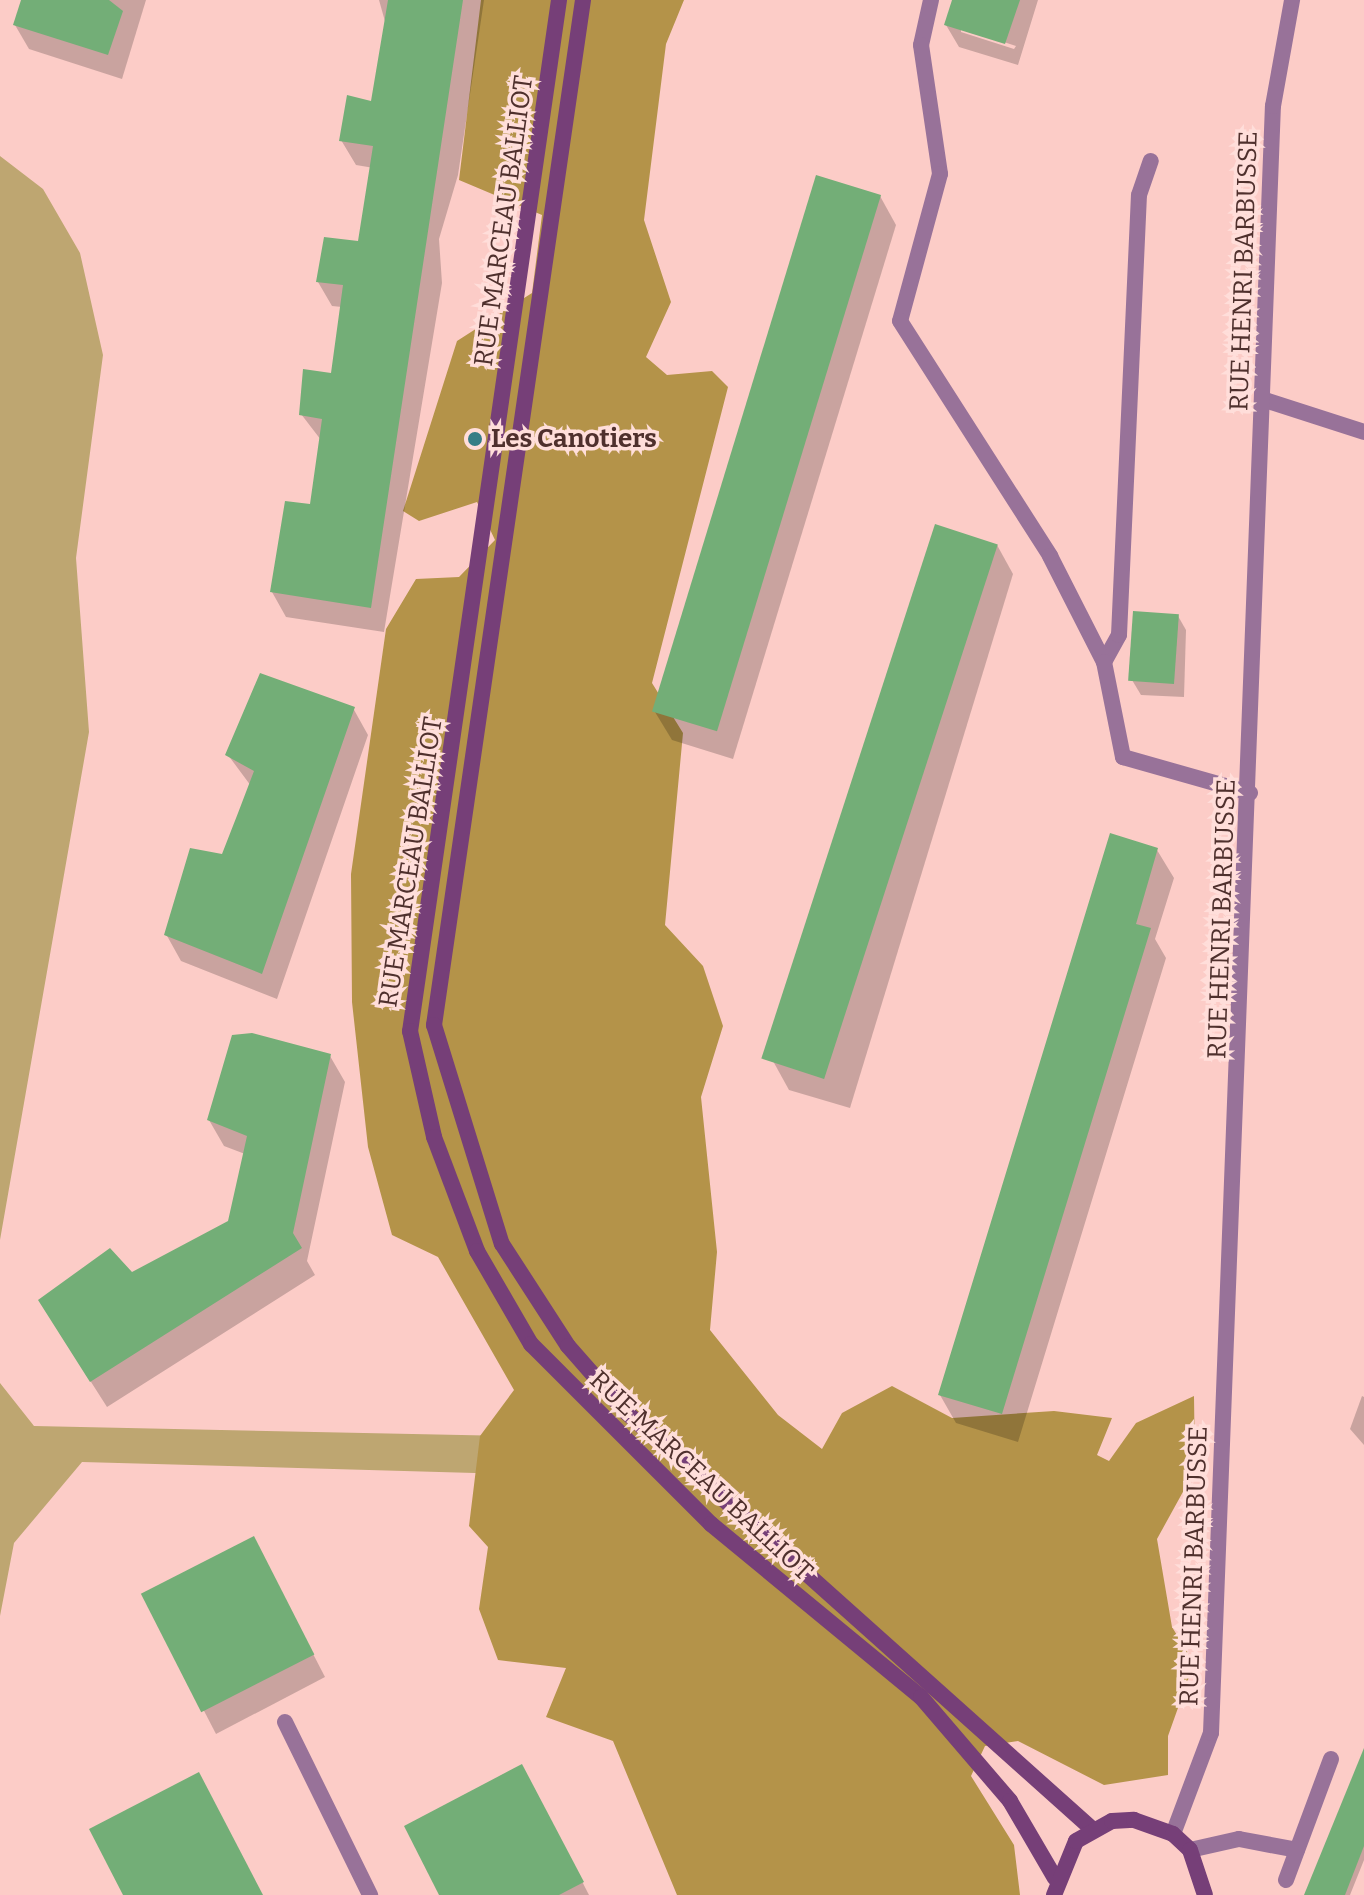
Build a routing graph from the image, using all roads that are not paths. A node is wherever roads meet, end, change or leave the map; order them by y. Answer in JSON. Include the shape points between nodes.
{"nodes":[{"id":1,"x":559,"y":0,"type":"edge"},
{"id":2,"x":583,"y":0,"type":"edge"},
{"id":3,"x":931,"y":0,"type":"edge"},
{"id":4,"x":1292,"y":0,"type":"edge"},
{"id":5,"x":1151,"y":161,"type":"dead end"},
{"id":6,"x":1265,"y":400,"type":"junction"},
{"id":7,"x":1364,"y":432,"type":"edge"},
{"id":8,"x":1104,"y":662,"type":"junction"},
{"id":9,"x":1250,"y":793,"type":"junction"},
{"id":10,"x":285,"y":1722,"type":"dead end"},
{"id":11,"x":1331,"y":1759,"type":"dead end"},
{"id":12,"x":1092,"y":1829,"type":"junction"},
{"id":13,"x":1173,"y":1834,"type":"junction"},
{"id":14,"x":1190,"y":1850,"type":"junction"},
{"id":15,"x":1297,"y":1850,"type":"junction"},
{"id":16,"x":1286,"y":1880,"type":"dead end"},
{"id":17,"x":1054,"y":1886,"type":"edge"},
{"id":18,"x":364,"y":1893,"type":"edge"},
{"id":19,"x":1205,"y":1895,"type":"edge"}],
"edges":[{"from":1,"to":17,"type":"street","name":"RUE MARCEAU BALLIOT","via":[[410,1031],[434,1137],[477,1251],[531,1344],[711,1524],[921,1697],[1010,1801]]},
{"from":2,"to":12,"type":"street","name":"RUE MARCEAU BALLIOT","via":[[434,1025],[502,1244],[568,1346],[626,1412],[939,1684]]},
{"from":3,"to":8,"type":"street","via":[[921,45],[940,174],[900,321],[1050,556]]},
{"from":4,"to":6,"type":"street","name":"RUE HENRI BARBUSSE","via":[[1273,106]]},
{"from":5,"to":8,"type":"street","via":[[1139,195],[1119,635]]},
{"from":6,"to":7,"type":"street"},
{"from":6,"to":9,"type":"street","name":"RUE HENRI BARBUSSE"},
{"from":8,"to":9,"type":"street","via":[[1123,757]]},
{"from":9,"to":13,"type":"street","name":"RUE HENRI BARBUSSE","via":[[1211,1733]]},
{"from":10,"to":18,"type":"street"},
{"from":11,"to":15,"type":"street"},
{"from":12,"to":13,"type":"street","via":[[1134,1820]]},
{"from":12,"to":17,"type":"street","via":[[1063,1858]]},
{"from":13,"to":14,"type":"street"},
{"from":14,"to":15,"type":"street","via":[[1239,1839]]},
{"from":14,"to":19,"type":"street"},
{"from":15,"to":16,"type":"street"}]}
